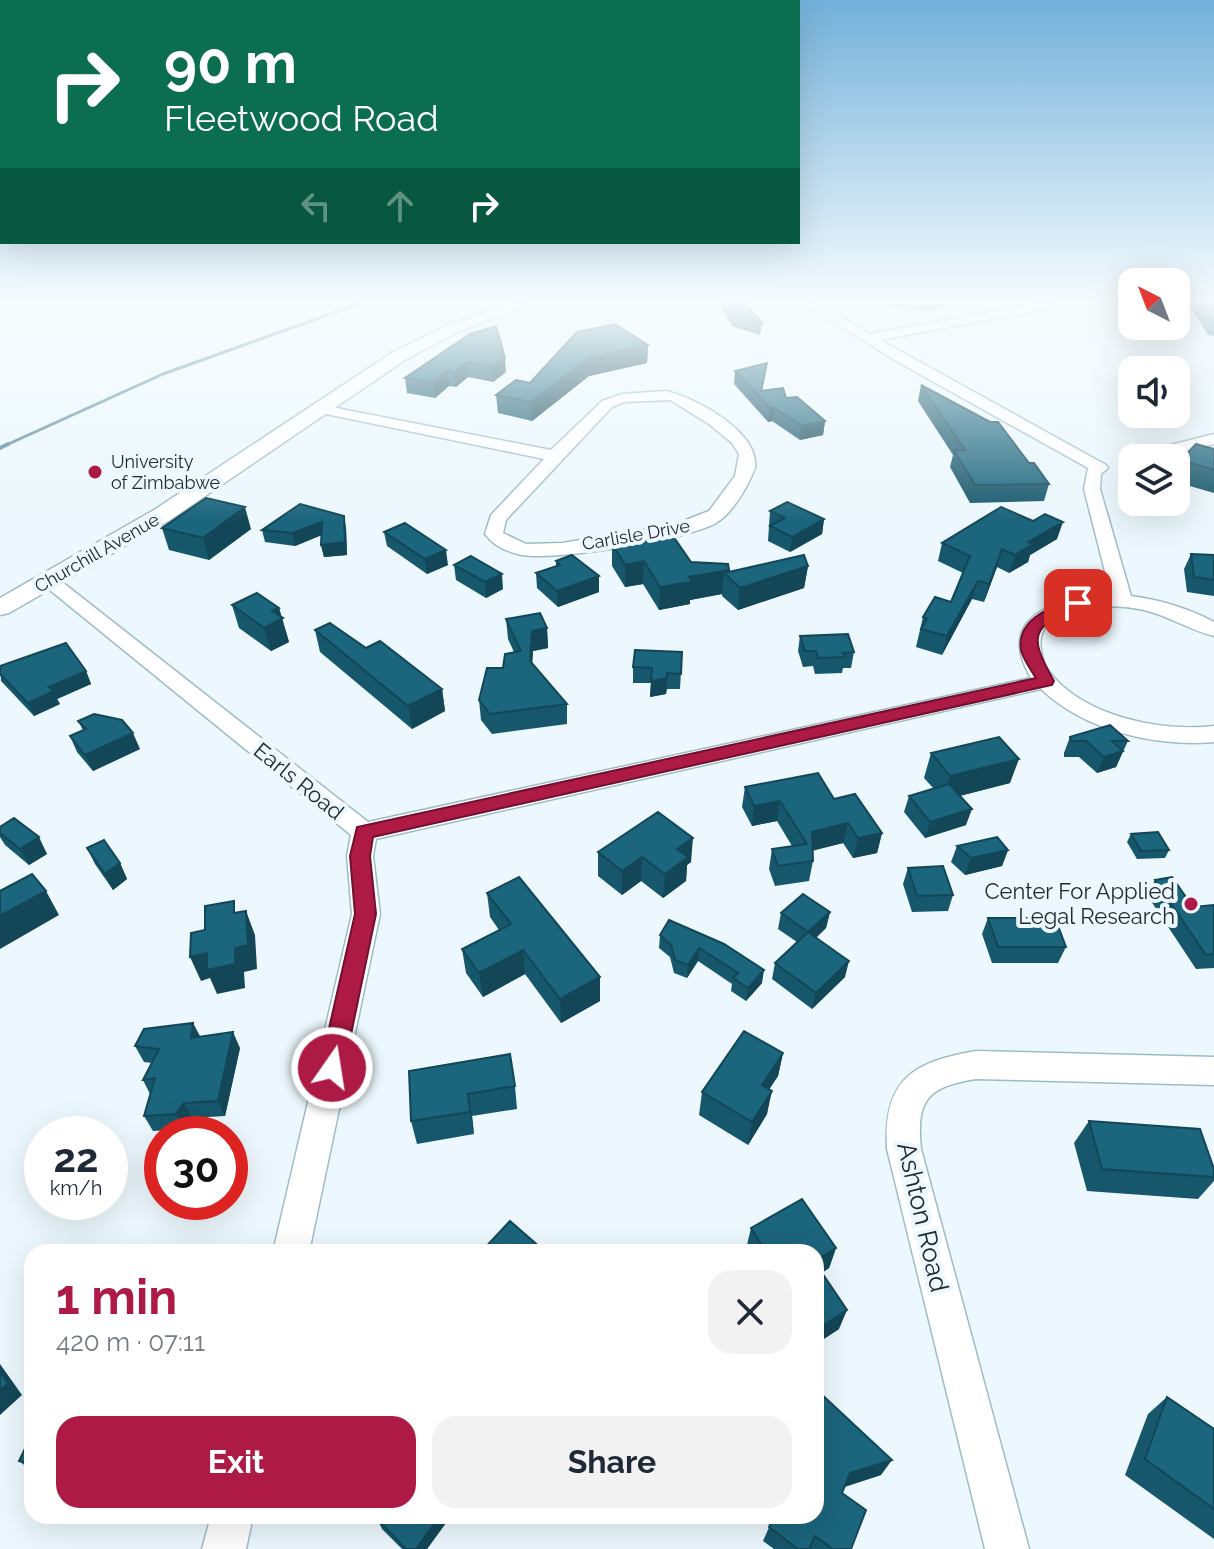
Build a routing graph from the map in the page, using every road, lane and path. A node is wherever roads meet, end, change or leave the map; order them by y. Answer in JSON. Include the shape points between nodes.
{"nodes":[{"id":1,"x":369,"y":376,"type":"edge"},
{"id":2,"x":945,"y":376,"type":"edge"},
{"id":3,"x":321,"y":409,"type":"junction"},
{"id":4,"x":1214,"y":439,"type":"edge"},
{"id":5,"x":1190,"y":445,"type":"edge"},
{"id":6,"x":555,"y":456,"type":"junction"},
{"id":7,"x":1118,"y":461,"type":"edge"},
{"id":8,"x":1118,"y":463,"type":"edge"},
{"id":9,"x":50,"y":582,"type":"junction"},
{"id":10,"x":1123,"y":602,"type":"junction"},
{"id":11,"x":0,"y":608,"type":"edge"},
{"id":12,"x":1214,"y":630,"type":"edge"},
{"id":13,"x":1046,"y":681,"type":"junction"},
{"id":14,"x":1214,"y":734,"type":"edge"},
{"id":15,"x":364,"y":832,"type":"junction"},
{"id":16,"x":1214,"y":1071,"type":"edge"},
{"id":17,"x":293,"y":1244,"type":"edge"},
{"id":18,"x":230,"y":1524,"type":"edge"},
{"id":19,"x":224,"y":1549,"type":"edge"},
{"id":20,"x":1007,"y":1549,"type":"edge"}],
"edges":[{"from":1,"to":3,"type":"main road","name":"Churchill Avenue"},
{"from":2,"to":7,"type":"street"},
{"from":3,"to":6,"type":"street"},
{"from":3,"to":9,"type":"main road","name":"Churchill Avenue"},
{"from":4,"to":5,"type":"street"},
{"from":6,"to":6,"type":"street","name":"Carlisle Drive","via":[[613,401],[666,395],[688,402],[735,437],[747,449],[750,464],[720,511],[703,522],[542,550],[506,544],[494,534],[497,519]]},
{"from":8,"to":10,"type":"street","via":[[1093,472],[1092,489]]},
{"from":9,"to":11,"type":"main road","name":"Churchill Avenue"},
{"from":9,"to":15,"type":"street","name":"Earls Road"},
{"from":10,"to":12,"type":"street","via":[[1182,615]]},
{"from":10,"to":13,"type":"street","via":[[1078,603],[1045,616],[1035,626],[1029,652]]},
{"from":13,"to":14,"type":"street","via":[[1066,699],[1125,726],[1159,734]]},
{"from":13,"to":15,"type":"street"},
{"from":15,"to":17,"type":"street","name":"Earls Road","via":[[360,856],[366,914]]},
{"from":16,"to":20,"type":"street","name":"Ashton Road","via":[[976,1065],[932,1076],[918,1084],[909,1099],[902,1122],[904,1149]]},
{"from":18,"to":19,"type":"street"}]}
